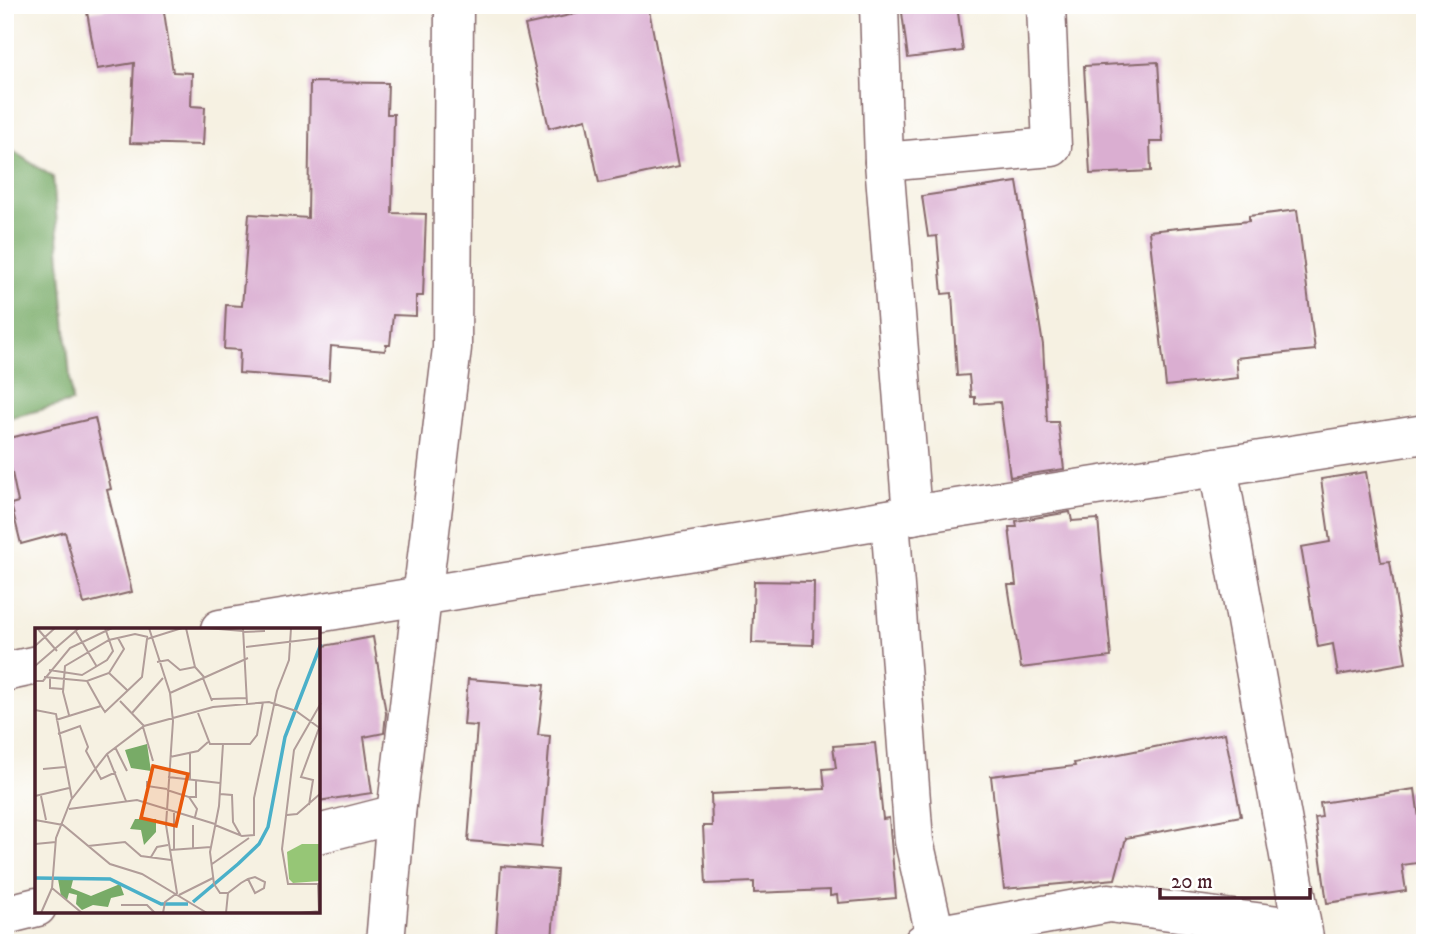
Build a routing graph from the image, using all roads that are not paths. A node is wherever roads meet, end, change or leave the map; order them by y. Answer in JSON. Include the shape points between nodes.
{"nodes":[{"id":1,"x":454,"y":5,"type":"edge"},
{"id":2,"x":879,"y":5,"type":"edge"},
{"id":3,"x":1046,"y":5,"type":"edge"},
{"id":4,"x":884,"y":162,"type":"junction"},
{"id":5,"x":1425,"y":435,"type":"edge"},
{"id":6,"x":1218,"y":467,"type":"junction"},
{"id":7,"x":901,"y":517,"type":"junction"},
{"id":8,"x":424,"y":597,"type":"junction"},
{"id":9,"x":226,"y":628,"type":"edge"},
{"id":10,"x":35,"y":665,"type":"edge"},
{"id":11,"x":5,"y":672,"type":"edge"},
{"id":12,"x":396,"y":814,"type":"junction"},
{"id":13,"x":320,"y":833,"type":"edge"},
{"id":14,"x":35,"y":908,"type":"edge"},
{"id":15,"x":5,"y":915,"type":"edge"},
{"id":16,"x":1303,"y":935,"type":"edge"},
{"id":17,"x":929,"y":939,"type":"edge"},
{"id":18,"x":385,"y":943,"type":"edge"}],
"edges":[{"from":1,"to":8,"type":"street","via":[[452,348]]},
{"from":2,"to":4,"type":"street"},
{"from":3,"to":4,"type":"street","via":[[1052,147]]},
{"from":4,"to":7,"type":"street"},
{"from":5,"to":6,"type":"street"},
{"from":6,"to":7,"type":"street"},
{"from":6,"to":16,"type":"street"},
{"from":7,"to":8,"type":"street"},
{"from":7,"to":17,"type":"street","via":[[914,841]]},
{"from":8,"to":9,"type":"street"},
{"from":8,"to":12,"type":"street"},
{"from":10,"to":11,"type":"street"},
{"from":12,"to":13,"type":"street"},
{"from":12,"to":18,"type":"street"},
{"from":14,"to":15,"type":"street"},
{"from":16,"to":17,"type":"street","via":[[1109,903]]}]}
